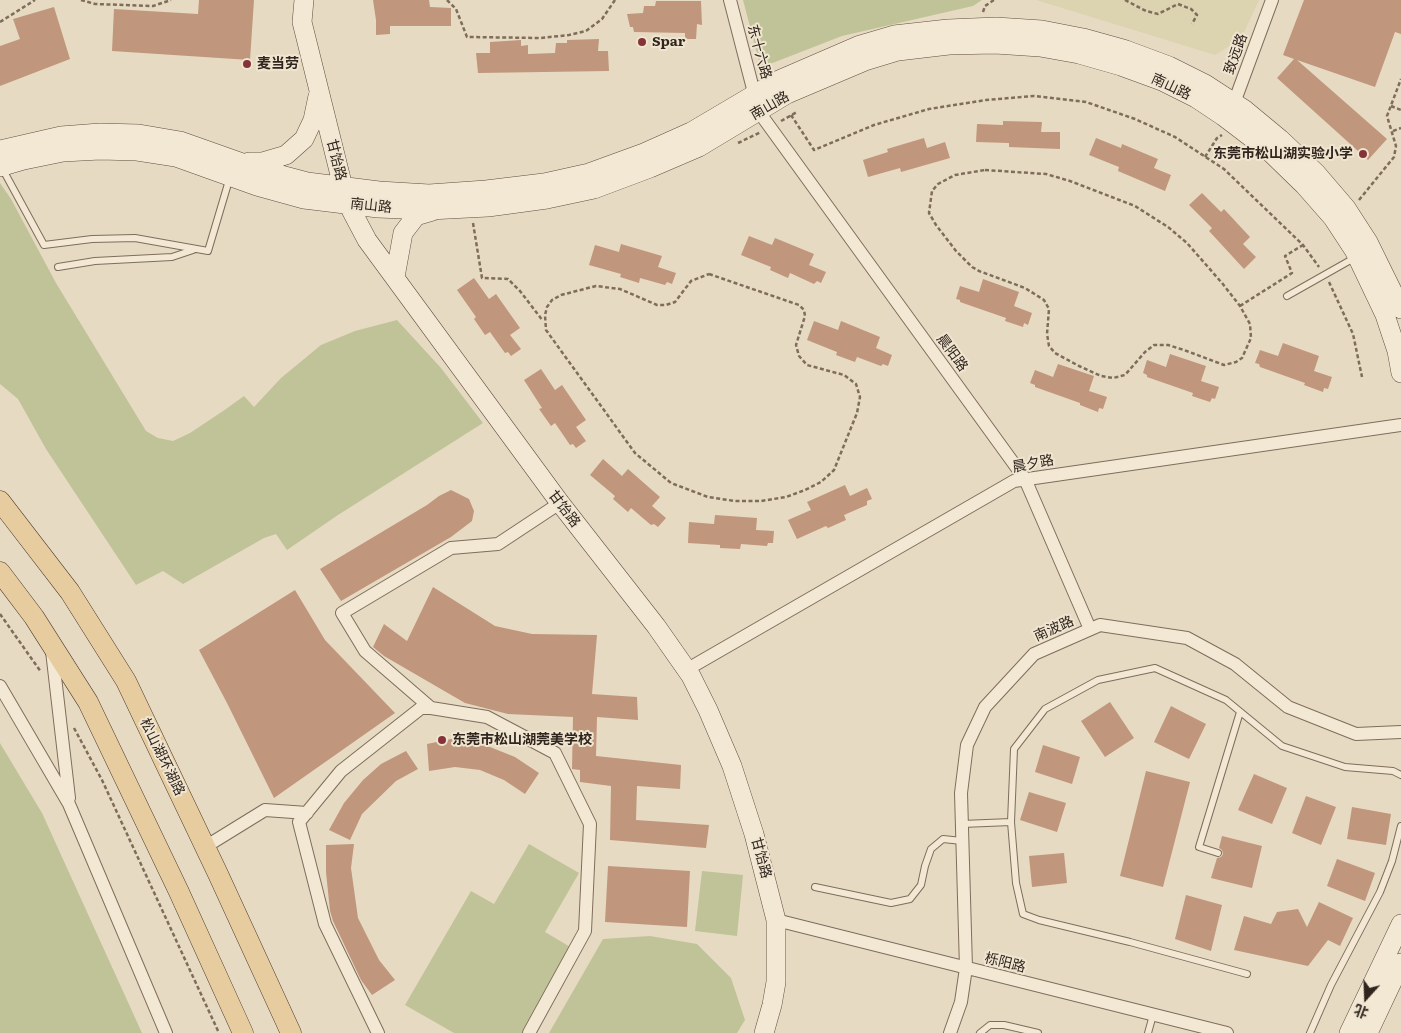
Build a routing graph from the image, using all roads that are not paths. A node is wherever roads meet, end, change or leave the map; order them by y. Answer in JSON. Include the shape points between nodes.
{"nodes":[{"id":1,"x":304,"y":0,"type":"edge"},
{"id":2,"x":730,"y":0,"type":"edge"},
{"id":3,"x":1272,"y":0,"type":"edge"},
{"id":4,"x":319,"y":90,"type":"junction"},
{"id":5,"x":757,"y":103,"type":"junction"},
{"id":6,"x":1229,"y":109,"type":"junction"},
{"id":7,"x":1,"y":161,"type":"edge"},
{"id":8,"x":236,"y":169,"type":"junction"},
{"id":9,"x":346,"y":195,"type":"junction"},
{"id":10,"x":437,"y":210,"type":"junction"},
{"id":11,"x":195,"y":249,"type":"junction"},
{"id":12,"x":1357,"y":257,"type":"junction"},
{"id":13,"x":58,"y":266,"type":"dead end"},
{"id":14,"x":395,"y":277,"type":"junction"},
{"id":15,"x":1287,"y":296,"type":"dead end"},
{"id":16,"x":1401,"y":309,"type":"edge"},
{"id":17,"x":1401,"y":373,"type":"edge"},
{"id":18,"x":1401,"y":425,"type":"edge"},
{"id":19,"x":1025,"y":479,"type":"junction"},
{"id":20,"x":0,"y":501,"type":"edge"},
{"id":21,"x":560,"y":503,"type":"junction"},
{"id":22,"x":0,"y":572,"type":"edge"},
{"id":23,"x":1090,"y":629,"type":"junction"},
{"id":24,"x":51,"y":644,"type":"junction"},
{"id":25,"x":686,"y":670,"type":"junction"},
{"id":26,"x":0,"y":686,"type":"edge"},
{"id":27,"x":431,"y":708,"type":"junction"},
{"id":28,"x":1240,"y":712,"type":"junction"},
{"id":29,"x":1401,"y":732,"type":"edge"},
{"id":30,"x":1401,"y":775,"type":"edge"},
{"id":31,"x":69,"y":804,"type":"junction"},
{"id":32,"x":307,"y":813,"type":"junction"},
{"id":33,"x":1011,"y":822,"type":"junction"},
{"id":34,"x":962,"y":824,"type":"junction"},
{"id":35,"x":1401,"y":826,"type":"edge"},
{"id":36,"x":962,"y":841,"type":"junction"},
{"id":37,"x":205,"y":847,"type":"junction"},
{"id":38,"x":1218,"y":853,"type":"dead end"},
{"id":39,"x":815,"y":887,"type":"dead end"},
{"id":40,"x":776,"y":920,"type":"junction"},
{"id":41,"x":1401,"y":924,"type":"edge"},
{"id":42,"x":1401,"y":963,"type":"edge"},
{"id":43,"x":966,"y":968,"type":"junction"},
{"id":44,"x":1247,"y":974,"type":"dead end"},
{"id":45,"x":1153,"y":1015,"type":"junction"},
{"id":46,"x":166,"y":1033,"type":"edge"},
{"id":47,"x":243,"y":1033,"type":"edge"},
{"id":48,"x":291,"y":1033,"type":"edge"},
{"id":49,"x":378,"y":1033,"type":"edge"},
{"id":50,"x":529,"y":1033,"type":"edge"},
{"id":51,"x":764,"y":1033,"type":"edge"},
{"id":52,"x":950,"y":1033,"type":"edge"},
{"id":53,"x":980,"y":1033,"type":"edge"},
{"id":54,"x":1038,"y":1033,"type":"edge"},
{"id":55,"x":1148,"y":1033,"type":"edge"},
{"id":56,"x":1227,"y":1033,"type":"edge"},
{"id":57,"x":1310,"y":1033,"type":"edge"},
{"id":58,"x":1349,"y":1033,"type":"edge"},
{"id":59,"x":1368,"y":1033,"type":"edge"}],
"edges":[{"from":1,"to":4,"type":"main road","name":"甘饴路","via":[[302,22]]},
{"from":2,"to":5,"type":"street","name":"东十六路"},
{"from":3,"to":6,"type":"street","name":"致远路"},
{"from":4,"to":8,"type":"main road","via":[[313,120],[304,139],[286,156]]},
{"from":4,"to":9,"type":"main road","name":"甘饴路"},
{"from":5,"to":6,"type":"main road","name":"南山路","via":[[779,80],[860,45],[894,35],[996,27],[1042,30],[1126,50],[1169,66],[1204,84]]},
{"from":5,"to":9,"type":"main road","name":"南山路","via":[[635,156],[589,172],[486,190],[429,194],[380,191]]},
{"from":5,"to":10,"type":"main road","name":"南山路","via":[[699,147],[594,189],[547,199]]},
{"from":5,"to":19,"type":"street","name":"晨阳路"},
{"from":6,"to":12,"type":"main road","name":"南山路","via":[[1333,218]]},
{"from":6,"to":16,"type":"main road","name":"南山路","via":[[1280,139],[1316,173],[1368,242]]},
{"from":7,"to":8,"type":"main road","name":"南山路","via":[[20,144],[61,136],[139,134],[180,141]]},
{"from":7,"to":11,"type":"lane","via":[[44,244],[135,238]]},
{"from":8,"to":9,"type":"main road","name":"南山路","via":[[262,170]]},
{"from":8,"to":11,"type":"lane","via":[[208,251]]},
{"from":9,"to":10,"type":"main road","name":"南山路","via":[[378,208]]},
{"from":9,"to":14,"type":"main road","name":"甘饴路","via":[[367,240]]},
{"from":10,"to":14,"type":"main road","via":[[416,216],[403,233]]},
{"from":11,"to":13,"type":"lane","via":[[172,256]]},
{"from":12,"to":15,"type":"lane"},
{"from":12,"to":17,"type":"main road","name":"南山路","via":[[1385,315]]},
{"from":14,"to":21,"type":"main road","name":"甘饴路"},
{"from":18,"to":19,"type":"street","name":"晨夕路"},
{"from":19,"to":23,"type":"street","name":"晨阳路"},
{"from":19,"to":25,"type":"street","name":"晨夕路","via":[[1014,481]]},
{"from":20,"to":37,"type":"main road","name":"松山湖环湖路","via":[[70,592],[126,681]]},
{"from":21,"to":25,"type":"main road","name":"甘饴路","via":[[656,626]]},
{"from":21,"to":27,"type":"street","via":[[498,544],[451,548],[342,613],[365,651]]},
{"from":22,"to":24,"type":"main road"},
{"from":23,"to":29,"type":"street","name":"南波路","via":[[1100,625],[1187,638],[1235,664],[1288,707],[1356,734]]},
{"from":23,"to":34,"type":"street","name":"南波路","via":[[1034,654],[985,707],[967,746],[961,793]]},
{"from":24,"to":31,"type":"street"},
{"from":24,"to":47,"type":"main road","via":[[88,702]]},
{"from":25,"to":40,"type":"main road","name":"甘饴路","via":[[708,710],[732,766]]},
{"from":26,"to":31,"type":"street"},
{"from":27,"to":32,"type":"street","via":[[421,708],[341,771]]},
{"from":27,"to":50,"type":"street","via":[[487,717],[555,753],[590,824],[585,931]]},
{"from":28,"to":30,"type":"lane","via":[[1282,746],[1345,767],[1393,771]]},
{"from":28,"to":33,"type":"lane","via":[[1226,700],[1155,668],[1098,680],[1045,709],[1014,749]]},
{"from":28,"to":38,"type":"lane","via":[[1199,847]]},
{"from":31,"to":46,"type":"street"},
{"from":32,"to":37,"type":"street","via":[[265,810]]},
{"from":32,"to":49,"type":"street","via":[[299,822],[325,924]]},
{"from":33,"to":34,"type":"lane"},
{"from":33,"to":44,"type":"lane","via":[[1016,883],[1023,914]]},
{"from":34,"to":36,"type":"street","name":"南波路"},
{"from":35,"to":57,"type":"lane","via":[[1380,892],[1331,985]]},
{"from":36,"to":39,"type":"lane","via":[[942,840],[931,849],[921,885],[910,898],[891,903]]},
{"from":36,"to":43,"type":"street","name":"南波路"},
{"from":37,"to":48,"type":"main road","name":"松山湖环湖路"},
{"from":40,"to":43,"type":"street","name":"栎阳路"},
{"from":40,"to":51,"type":"main road","name":"甘饴路","via":[[776,982]]},
{"from":41,"to":58,"type":"main road"},
{"from":42,"to":59,"type":"main road"},
{"from":43,"to":45,"type":"street","name":"栎阳路"},
{"from":43,"to":52,"type":"street","name":"南波路","via":[[962,1002]]},
{"from":45,"to":55,"type":"lane"},
{"from":45,"to":56,"type":"street","name":"栎阳路"},
{"from":53,"to":54,"type":"lane","via":[[990,1024]]}]}
